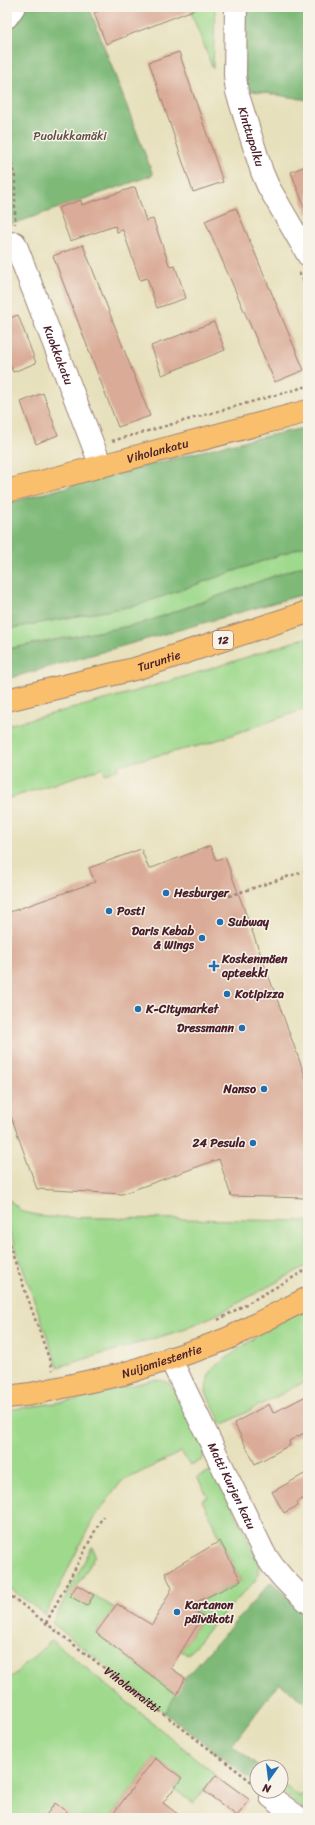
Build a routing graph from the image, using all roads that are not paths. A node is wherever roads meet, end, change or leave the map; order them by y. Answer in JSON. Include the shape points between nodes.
{"nodes":[{"id":1,"x":14,"y":7,"type":"edge"},
{"id":2,"x":236,"y":7,"type":"edge"},
{"id":3,"x":7,"y":17,"type":"edge"},
{"id":4,"x":300,"y":223,"type":"edge"},
{"id":5,"x":15,"y":243,"type":"road end"},
{"id":6,"x":308,"y":255,"type":"edge"},
{"id":7,"x":308,"y":411,"type":"edge"},
{"id":8,"x":97,"y":456,"type":"junction"},
{"id":9,"x":7,"y":491,"type":"edge"},
{"id":10,"x":308,"y":612,"type":"edge"},
{"id":11,"x":7,"y":700,"type":"edge"},
{"id":12,"x":308,"y":1298,"type":"edge"},
{"id":13,"x":170,"y":1358,"type":"junction"},
{"id":14,"x":7,"y":1397,"type":"edge"},
{"id":15,"x":308,"y":1602,"type":"edge"},
{"id":16,"x":274,"y":1799,"type":"edge"},
{"id":17,"x":299,"y":1818,"type":"edge"}],
"edges":[{"from":1,"to":3,"type":"street"},
{"from":2,"to":4,"type":"street","name":"Kinttupolku","via":[[237,92],[262,172]]},
{"from":4,"to":6,"type":"street","name":"Kinttupolku"},
{"from":5,"to":8,"type":"street","name":"Kuokkakatu"},
{"from":7,"to":8,"type":"main road","name":"Viholankatu"},
{"from":8,"to":9,"type":"main road","name":"Viholankatu"},
{"from":10,"to":11,"type":"main road","name":"Turuntie","number":"12","via":[[138,668]]},
{"from":12,"to":13,"type":"main road","name":"Nuijamiestentie","via":[[229,1338]]},
{"from":13,"to":14,"type":"main road","name":"Nuijamiestentie","via":[[123,1374]]},
{"from":13,"to":15,"type":"street","name":"Matti Kurjen katu","via":[[264,1553],[275,1571]]},
{"from":16,"to":17,"type":"street"}]}
